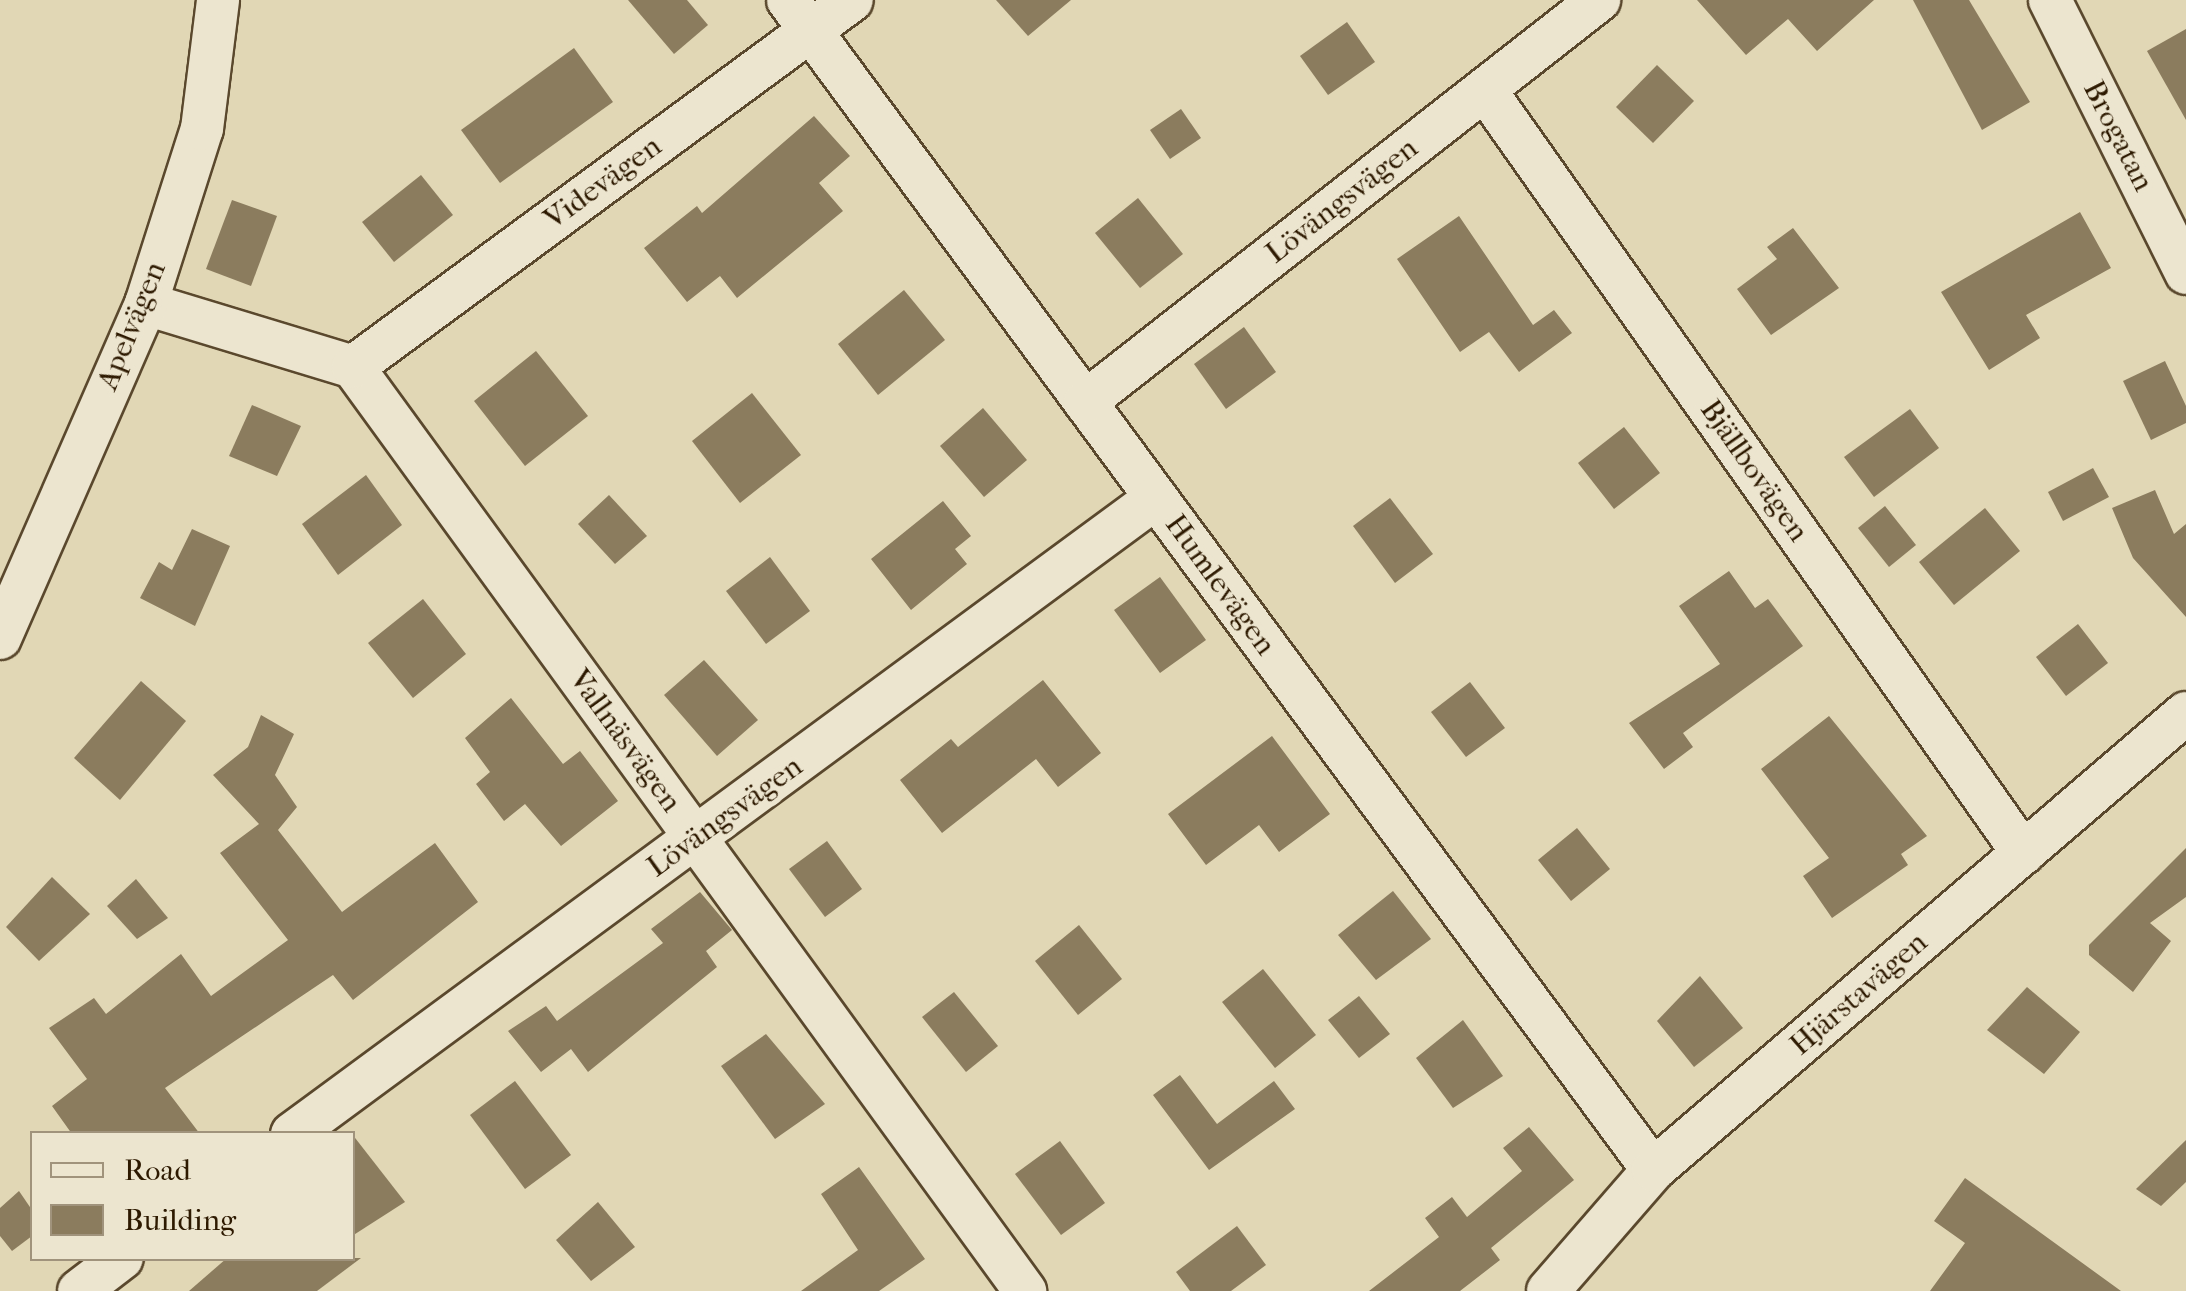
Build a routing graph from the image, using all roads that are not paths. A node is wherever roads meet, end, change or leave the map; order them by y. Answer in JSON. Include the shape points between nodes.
{"nodes":[{"id":1,"x":218,"y":0,"type":"edge"},
{"id":2,"x":852,"y":0,"type":"edge"},
{"id":3,"x":1599,"y":0,"type":"edge"},
{"id":4,"x":2050,"y":0,"type":"edge"},
{"id":5,"x":799,"y":15,"type":"edge"},
{"id":6,"x":1484,"y":90,"type":"junction"},
{"id":7,"x":2175,"y":219,"type":"edge"},
{"id":8,"x":2186,"y":273,"type":"edge"},
{"id":9,"x":146,"y":304,"type":"junction"},
{"id":10,"x":354,"y":367,"type":"junction"},
{"id":11,"x":1085,"y":402,"type":"junction"},
{"id":12,"x":1156,"y":498,"type":"junction"},
{"id":13,"x":0,"y":638,"type":"edge"},
{"id":14,"x":2186,"y":713,"type":"edge"},
{"id":15,"x":696,"y":838,"type":"junction"},
{"id":16,"x":2023,"y":853,"type":"junction"},
{"id":17,"x":296,"y":1131,"type":"edge"},
{"id":18,"x":1652,"y":1170,"type":"junction"},
{"id":19,"x":118,"y":1261,"type":"edge"},
{"id":20,"x":79,"y":1291,"type":"edge"},
{"id":21,"x":1024,"y":1291,"type":"edge"},
{"id":22,"x":1548,"y":1291,"type":"edge"}],
"edges":[{"from":1,"to":9,"type":"street","name":"Apelvägen","via":[[202,129]]},
{"from":2,"to":5,"type":"street","name":"Videvägen"},
{"from":3,"to":6,"type":"street","name":"Lövängsvägen"},
{"from":4,"to":7,"type":"street","name":"Brogatan"},
{"from":5,"to":10,"type":"street","name":"Videvägen"},
{"from":5,"to":11,"type":"street","name":"Humlevägen"},
{"from":6,"to":11,"type":"street","name":"Lövängsvägen"},
{"from":6,"to":16,"type":"street","name":"Bjällbovägen"},
{"from":7,"to":8,"type":"street","name":"Brogatan"},
{"from":9,"to":10,"type":"street"},
{"from":9,"to":13,"type":"street","name":"Apelvägen"},
{"from":10,"to":15,"type":"street","name":"Vallnäsvägen"},
{"from":11,"to":12,"type":"street","name":"Humlevägen"},
{"from":12,"to":15,"type":"street","name":"Lövängsvägen"},
{"from":12,"to":18,"type":"street","name":"Humlevägen"},
{"from":14,"to":16,"type":"street","name":"Hjärstavägen"},
{"from":15,"to":17,"type":"street","name":"Lövängsvägen"},
{"from":15,"to":21,"type":"street","name":"Vallnäsvägen"},
{"from":16,"to":18,"type":"street","name":"Hjärstavägen"},
{"from":18,"to":22,"type":"street","name":"Hjärstavägen"},
{"from":19,"to":20,"type":"street"}]}
